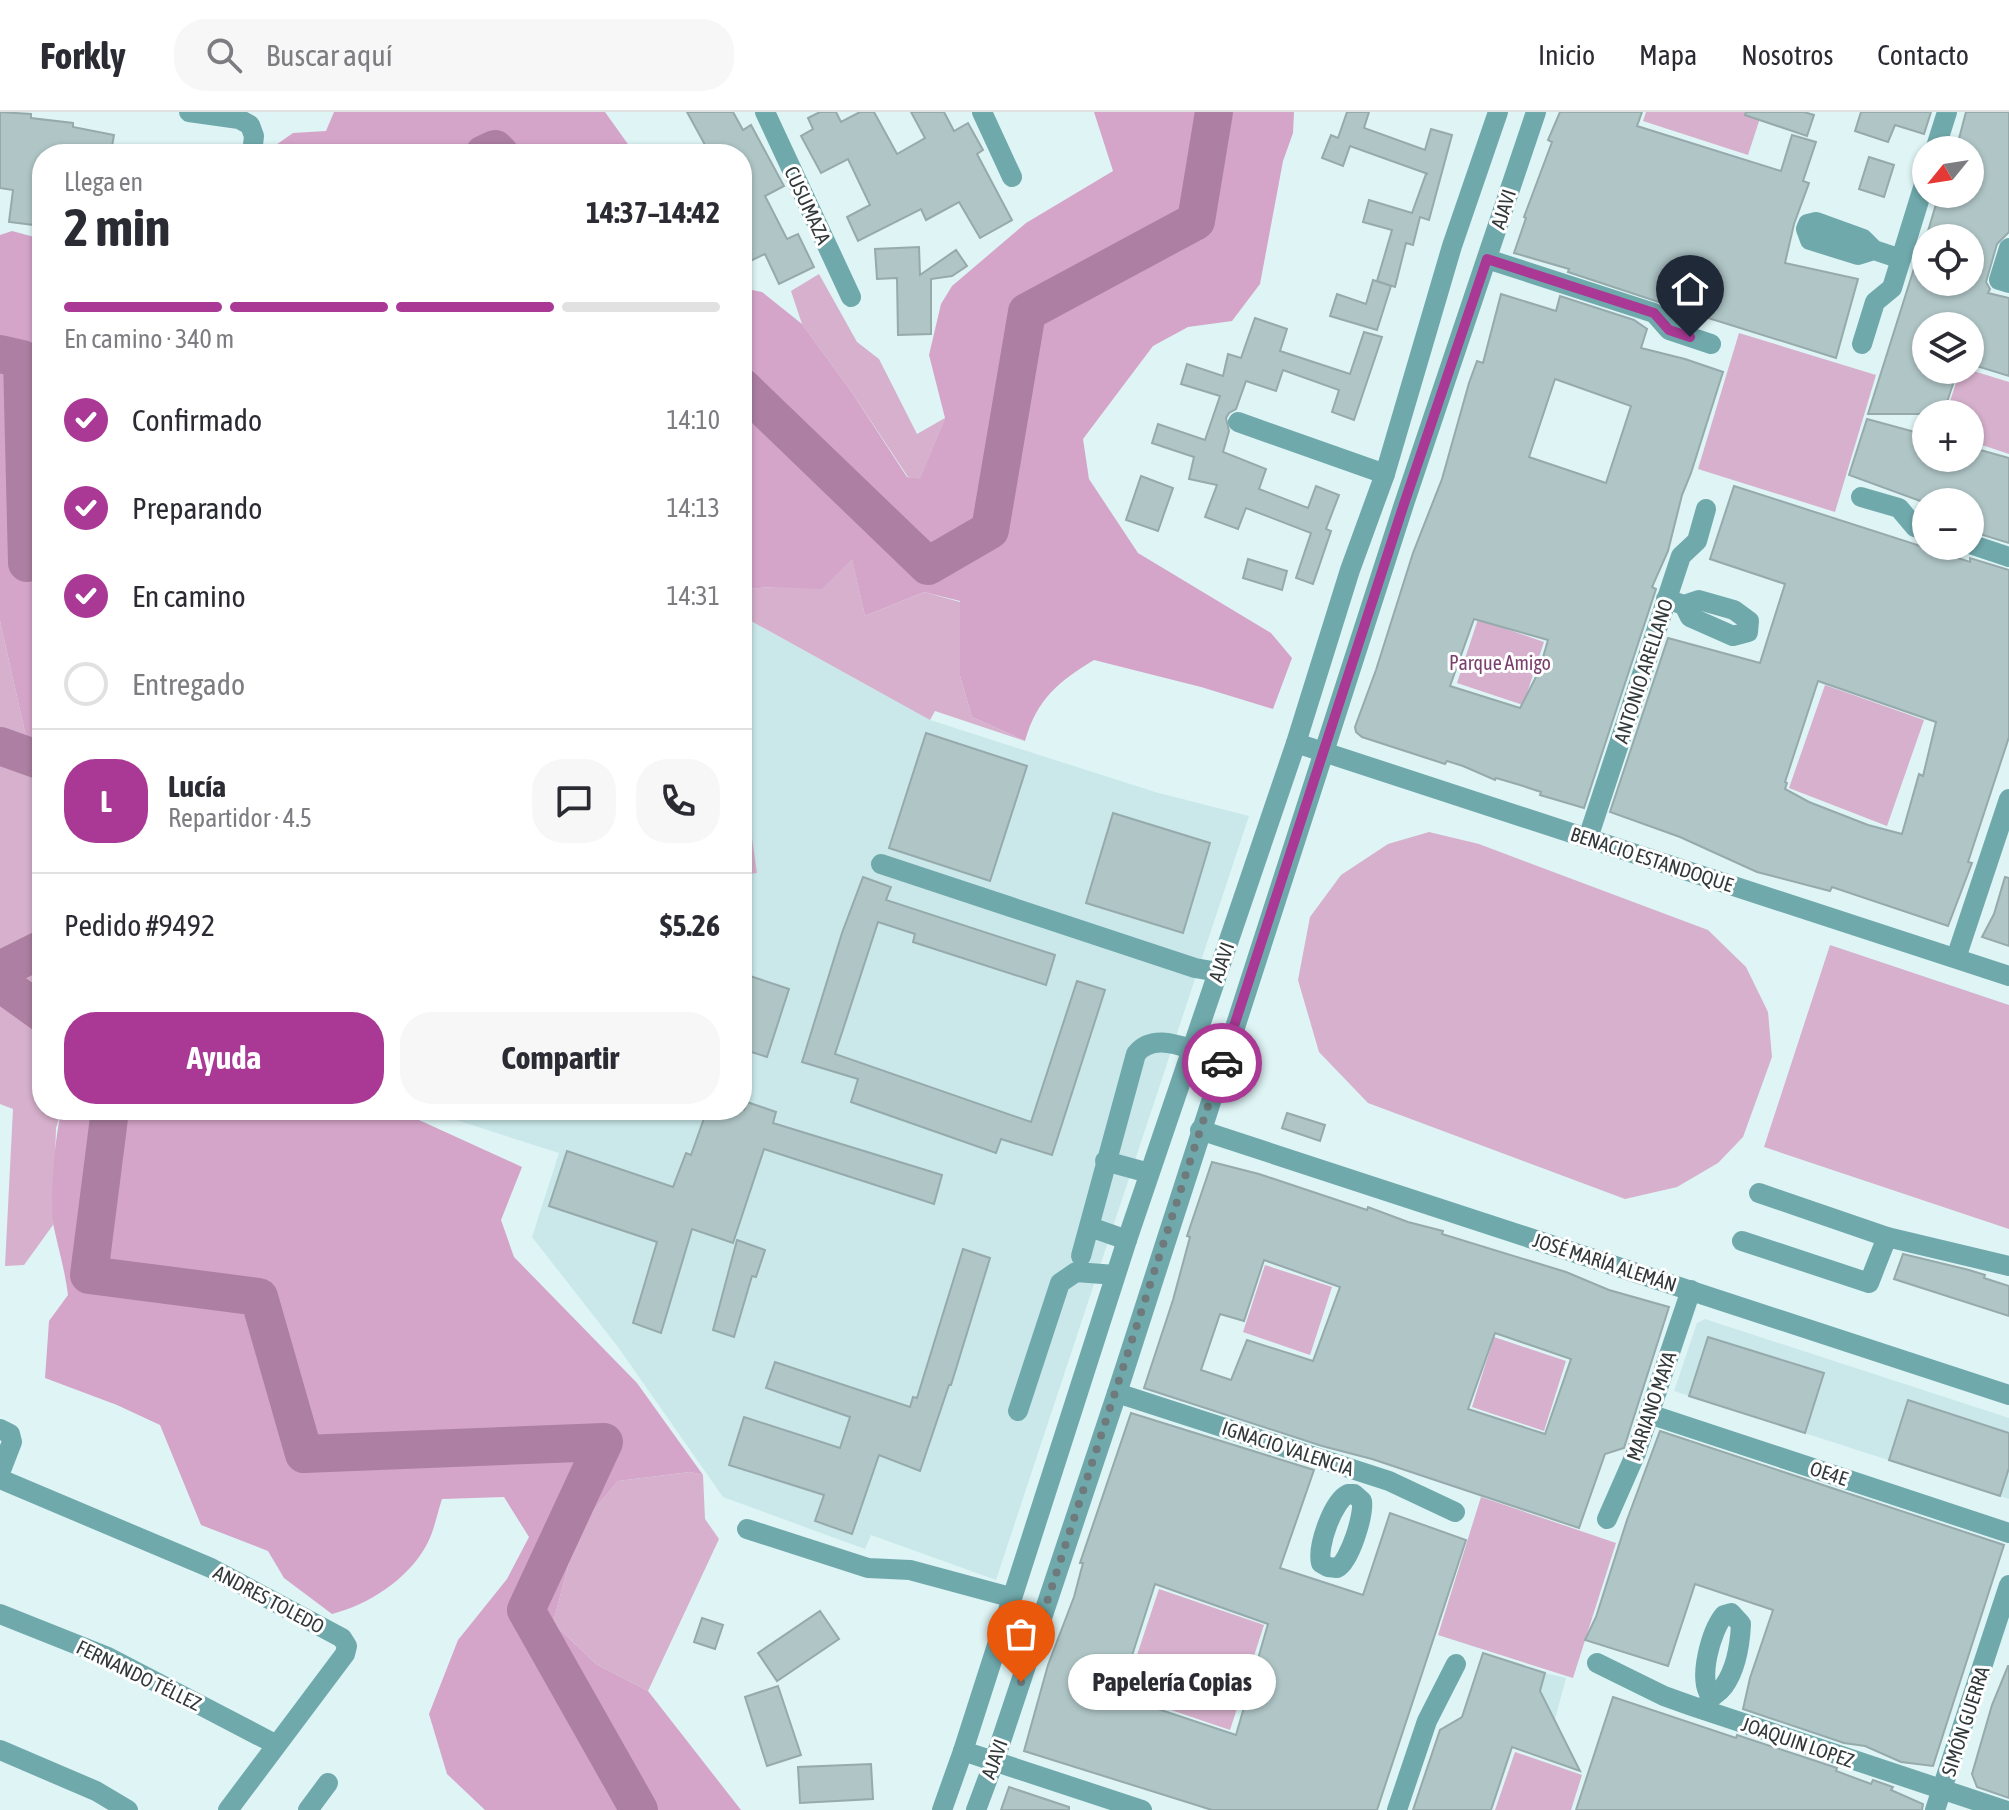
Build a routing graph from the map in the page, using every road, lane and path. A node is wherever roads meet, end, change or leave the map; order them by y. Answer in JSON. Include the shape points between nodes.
{"nodes":[{"id":1,"x":189,"y":112,"type":"edge"},
{"id":2,"x":765,"y":112,"type":"edge"},
{"id":3,"x":982,"y":112,"type":"edge"},
{"id":4,"x":1536,"y":112,"type":"edge"},
{"id":5,"x":1947,"y":112,"type":"edge"},
{"id":6,"x":1495,"y":113,"type":"edge"},
{"id":7,"x":1939,"y":136,"type":"edge"},
{"id":8,"x":253,"y":144,"type":"edge"},
{"id":9,"x":1012,"y":177,"type":"dead end"},
{"id":10,"x":1917,"y":208,"type":"edge"},
{"id":11,"x":2009,"y":248,"type":"edge"},
{"id":12,"x":1874,"y":250,"type":"dead end"},
{"id":13,"x":1487,"y":259,"type":"junction"},
{"id":14,"x":1901,"y":259,"type":"junction"},
{"id":15,"x":2009,"y":283,"type":"edge"},
{"id":16,"x":851,"y":297,"type":"dead end"},
{"id":17,"x":1711,"y":344,"type":"dead end"},
{"id":18,"x":1862,"y":344,"type":"dead end"},
{"id":19,"x":1238,"y":422,"type":"dead end"},
{"id":20,"x":1385,"y":474,"type":"junction"},
{"id":21,"x":1861,"y":497,"type":"dead end"},
{"id":22,"x":1706,"y":509,"type":"dead end"},
{"id":23,"x":1912,"y":523,"type":"edge"},
{"id":24,"x":1984,"y":549,"type":"edge"},
{"id":25,"x":2009,"y":557,"type":"edge"},
{"id":26,"x":1296,"y":743,"type":"junction"},
{"id":27,"x":1324,"y":752,"type":"junction"},
{"id":28,"x":2009,"y":799,"type":"edge"},
{"id":29,"x":1588,"y":838,"type":"junction"},
{"id":30,"x":881,"y":864,"type":"dead end"},
{"id":31,"x":1956,"y":958,"type":"junction"},
{"id":32,"x":1218,"y":972,"type":"junction"},
{"id":33,"x":2009,"y":976,"type":"edge"},
{"id":34,"x":1191,"y":1049,"type":"junction"},
{"id":35,"x":1200,"y":1130,"type":"junction"},
{"id":36,"x":1105,"y":1161,"type":"junction"},
{"id":37,"x":1149,"y":1173,"type":"junction"},
{"id":38,"x":1759,"y":1193,"type":"dead end"},
{"id":39,"x":1090,"y":1227,"type":"junction"},
{"id":40,"x":1887,"y":1237,"type":"junction"},
{"id":41,"x":1127,"y":1240,"type":"junction"},
{"id":42,"x":1742,"y":1241,"type":"dead end"},
{"id":43,"x":1081,"y":1256,"type":"dead end"},
{"id":44,"x":2009,"y":1266,"type":"edge"},
{"id":45,"x":1115,"y":1275,"type":"junction"},
{"id":46,"x":1691,"y":1290,"type":"junction"},
{"id":47,"x":1117,"y":1393,"type":"junction"},
{"id":48,"x":2009,"y":1395,"type":"edge"},
{"id":49,"x":1018,"y":1411,"type":"dead end"},
{"id":50,"x":1649,"y":1414,"type":"junction"},
{"id":51,"x":0,"y":1429,"type":"edge"},
{"id":52,"x":1359,"y":1471,"type":"junction"},
{"id":53,"x":0,"y":1473,"type":"edge"},
{"id":54,"x":0,"y":1479,"type":"edge"},
{"id":55,"x":1354,"y":1494,"type":"dead end"},
{"id":56,"x":1455,"y":1512,"type":"dead end"},
{"id":57,"x":1607,"y":1519,"type":"dead end"},
{"id":58,"x":747,"y":1529,"type":"dead end"},
{"id":59,"x":2009,"y":1533,"type":"edge"},
{"id":60,"x":2009,"y":1585,"type":"edge"},
{"id":61,"x":1010,"y":1597,"type":"junction"},
{"id":62,"x":0,"y":1614,"type":"edge"},
{"id":63,"x":1597,"y":1663,"type":"dead end"},
{"id":64,"x":1456,"y":1664,"type":"dead end"},
{"id":65,"x":275,"y":1744,"type":"junction"},
{"id":66,"x":0,"y":1750,"type":"edge"},
{"id":67,"x":963,"y":1751,"type":"junction"},
{"id":68,"x":994,"y":1762,"type":"junction"},
{"id":69,"x":328,"y":1783,"type":"dead end"},
{"id":70,"x":1942,"y":1790,"type":"junction"},
{"id":71,"x":1131,"y":1808,"type":"edge"},
{"id":72,"x":128,"y":1810,"type":"edge"},
{"id":73,"x":228,"y":1810,"type":"edge"},
{"id":74,"x":308,"y":1810,"type":"edge"},
{"id":75,"x":942,"y":1810,"type":"edge"},
{"id":76,"x":976,"y":1810,"type":"edge"},
{"id":77,"x":1397,"y":1810,"type":"edge"},
{"id":78,"x":1935,"y":1810,"type":"edge"},
{"id":79,"x":2004,"y":1810,"type":"edge"}],
"edges":[{"from":1,"to":8,"type":"street","via":[[239,119],[250,125]]},
{"from":2,"to":16,"type":"street","name":"CUSUMAZA"},
{"from":3,"to":9,"type":"street"},
{"from":4,"to":13,"type":"street","name":"AJAVI"},
{"from":5,"to":7,"type":"street"},
{"from":6,"to":20,"type":"street","name":"AJAVI"},
{"from":10,"to":14,"type":"street"},
{"from":11,"to":15,"type":"street","via":[[1999,280]]},
{"from":12,"to":14,"type":"street"},
{"from":13,"to":17,"type":"street","via":[[1654,313],[1669,330]]},
{"from":13,"to":27,"type":"street","name":"AJAVI"},
{"from":14,"to":18,"type":"street","via":[[1892,288],[1875,302]]},
{"from":19,"to":20,"type":"street"},
{"from":20,"to":26,"type":"street","name":"AJAVI"},
{"from":21,"to":23,"type":"street","via":[[1899,508]]},
{"from":22,"to":29,"type":"street","name":"ANTONIO ARELLANO","via":[[1697,541],[1681,556],[1675,602]]},
{"from":24,"to":25,"type":"street"},
{"from":26,"to":27,"type":"street","name":"BENACIO ESTANDOQUE"},
{"from":26,"to":32,"type":"street","name":"AJAVI"},
{"from":27,"to":29,"type":"street","name":"BENACIO ESTANDOQUE"},
{"from":27,"to":35,"type":"street","name":"AJAVI"},
{"from":28,"to":31,"type":"street"},
{"from":29,"to":31,"type":"street","name":"BENACIO ESTANDOQUE"},
{"from":30,"to":32,"type":"street"},
{"from":31,"to":33,"type":"street","name":"BENACIO ESTANDOQUE"},
{"from":32,"to":34,"type":"street","name":"AJAVI"},
{"from":34,"to":36,"type":"street","via":[[1157,1042],[1140,1048]]},
{"from":34,"to":37,"type":"street","name":"AJAVI"},
{"from":35,"to":46,"type":"street","name":"JOSÉ MARÍA ALEMÁN"},
{"from":35,"to":47,"type":"street","name":"AJAVI"},
{"from":36,"to":37,"type":"street"},
{"from":36,"to":39,"type":"street"},
{"from":37,"to":41,"type":"street","name":"AJAVI"},
{"from":38,"to":40,"type":"street"},
{"from":39,"to":41,"type":"street"},
{"from":39,"to":43,"type":"street"},
{"from":40,"to":42,"type":"street","via":[[1869,1283]]},
{"from":40,"to":44,"type":"street"},
{"from":41,"to":45,"type":"street","name":"AJAVI"},
{"from":45,"to":49,"type":"street","via":[[1076,1272],[1060,1283]]},
{"from":45,"to":61,"type":"street","name":"AJAVI"},
{"from":46,"to":48,"type":"street","name":"JOSÉ MARÍA ALEMÁN"},
{"from":46,"to":50,"type":"street","name":"MARIANO MAYA"},
{"from":47,"to":52,"type":"street","name":"IGNACIO VALENCIA"},
{"from":47,"to":68,"type":"street","name":"AJAVI"},
{"from":50,"to":57,"type":"street","name":"MARIANO MAYA"},
{"from":50,"to":59,"type":"street","name":"OE4E"},
{"from":51,"to":53,"type":"street","via":[[12,1442]]},
{"from":52,"to":55,"type":"street"},
{"from":52,"to":56,"type":"street","name":"IGNACIO VALENCIA"},
{"from":54,"to":65,"type":"street","name":"ANDRES TOLEDO","via":[[211,1568],[342,1638],[345,1654]]},
{"from":58,"to":61,"type":"street","via":[[868,1568],[910,1570]]},
{"from":60,"to":70,"type":"street","name":"SIMÓN GUERRA"},
{"from":61,"to":67,"type":"street","name":"AJAVI"},
{"from":62,"to":65,"type":"street","name":"FERNANDO TÉLLEZ","via":[[108,1657]]},
{"from":63,"to":70,"type":"street","name":"JOAQUIN LOPEZ","via":[[1664,1696],[1708,1703]]},
{"from":64,"to":77,"type":"street","via":[[1427,1721]]},
{"from":65,"to":73,"type":"street","name":"ANDRES TOLEDO"},
{"from":66,"to":72,"type":"street"},
{"from":67,"to":68,"type":"street"},
{"from":67,"to":75,"type":"street","name":"AJAVI"},
{"from":68,"to":71,"type":"street"},
{"from":68,"to":76,"type":"street","name":"AJAVI"},
{"from":69,"to":74,"type":"street"},
{"from":70,"to":78,"type":"street","name":"SIMÓN GUERRA"},
{"from":70,"to":79,"type":"street","name":"JOAQUIN LOPEZ"}]}
